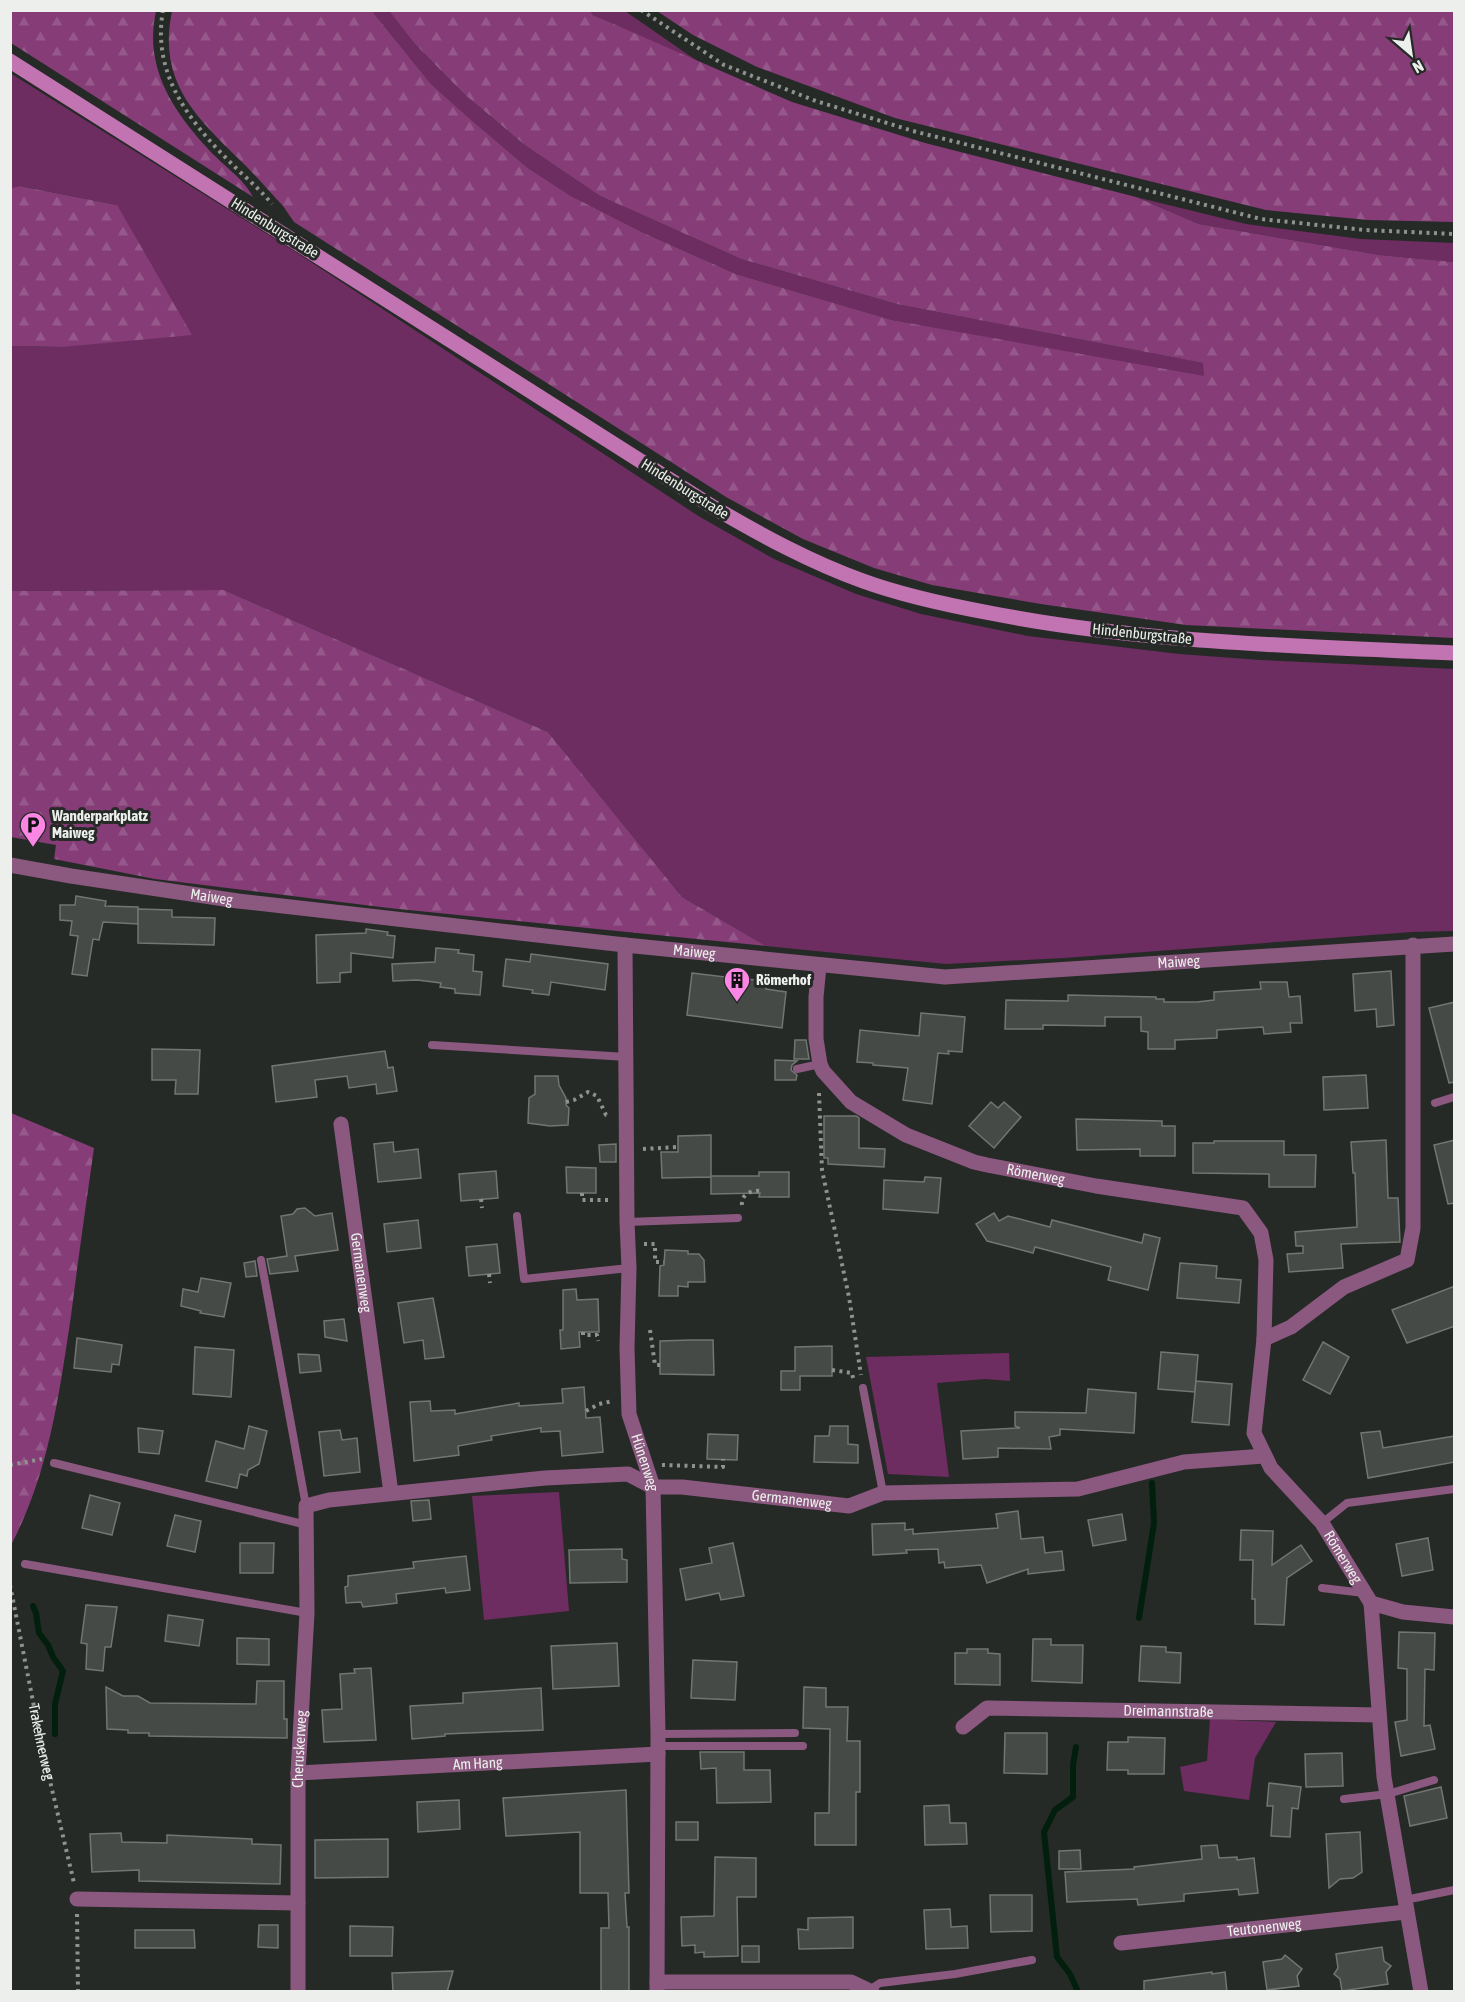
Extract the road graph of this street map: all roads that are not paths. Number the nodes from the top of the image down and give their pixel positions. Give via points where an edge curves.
1 (10, 61) edge
2 (1455, 653) edge
3 (10, 865) edge
4 (1455, 944) edge
5 (625, 945) junction
6 (1413, 945) junction
7 (819, 966) junction
8 (432, 1045) dead end
9 (627, 1057) junction
10 (821, 1068) junction
11 (797, 1069) dead end
12 (1455, 1097) edge
13 (1435, 1103) dead end
14 (341, 1124) dead end
15 (740, 1214) road end
16 (518, 1216) dead end
17 (627, 1222) junction
18 (261, 1260) dead end
19 (629, 1268) junction
20 (1264, 1339) junction
21 (863, 1388) road end
22 (1264, 1456) junction
23 (54, 1464) road end
24 (653, 1487) junction
25 (1455, 1489) edge
26 (391, 1493) junction
27 (884, 1493) junction
28 (306, 1506) junction
29 (1322, 1523) junction
30 (307, 1525) junction
31 (25, 1564) dead end
32 (1322, 1588) dead end
33 (1368, 1598) junction
34 (308, 1613) junction
35 (1455, 1617) edge
36 (1379, 1715) junction
37 (963, 1727) dead end
38 (795, 1733) dead end
39 (658, 1745) junction
40 (803, 1746) dead end
41 (298, 1773) junction
42 (1434, 1780) dead end
43 (1388, 1794) junction
44 (1344, 1799) dead end
45 (1455, 1890) edge
46 (77, 1899) road end
47 (298, 1903) junction
48 (1406, 1906) junction
49 (1121, 1943) dead end
50 (1032, 1960) dead end
51 (657, 1987) edge
52 (870, 1991) edge
53 (298, 1992) edge
54 (1421, 1992) edge

1 - 2 main road, Hindenburgstraße via 713,507 779,545 863,581 924,600 1036,622 1182,640
3 - 5 street, Maiweg via 238,901
4 - 6 street, Maiweg
5 - 7 street, Maiweg
5 - 9 street, Hünenweg
6 - 7 street, Maiweg via 945,977
6 - 20 street via 1413,1228 1407,1260 1344,1287 1291,1327
7 - 10 street via 813,1042
8 - 9 lane
9 - 17 street, Hünenweg
10 - 11 lane
10 - 20 street, Römerweg via 851,1102 906,1135 974,1162 1096,1186 1243,1208 1261,1233 1266,1260
12 - 13 lane
14 - 26 street, Germanenweg
15 - 17 lane
16 - 19 lane via 524,1279
17 - 19 street, Hünenweg
18 - 28 lane
19 - 24 street, Hünenweg via 629,1414
20 - 22 street, Römerweg via 1254,1433
21 - 27 lane
22 - 27 street, Germanenweg via 1184,1462 1078,1489
22 - 29 street, Römerweg
23 - 30 lane
24 - 26 street, Germanenweg via 628,1474
24 - 27 street, Germanenweg via 849,1506
24 - 39 street, Hünenweg
25 - 29 lane via 1347,1503
26 - 28 street, Germanenweg
28 - 30 street, Cheruskerweg
29 - 33 street, Römerweg
30 - 34 street, Cheruskerweg
31 - 34 lane
32 - 33 lane
33 - 35 street via 1403,1612
33 - 36 street
34 - 41 street, Cheruskerweg
36 - 37 street, Dreimannstraße via 987,1708
36 - 43 street
38 - 39 lane
39 - 40 lane
39 - 41 street, Am Hang
39 - 51 street, Hünenweg
41 - 47 street, Cheruskerweg
42 - 43 lane
43 - 44 lane
43 - 48 street
45 - 48 lane
46 - 47 street
47 - 53 street, Cheruskerweg
48 - 49 street, Teutonenweg
48 - 54 street
50 - 52 lane via 880,1983
51 - 52 street, Hünenweg via 851,1982

